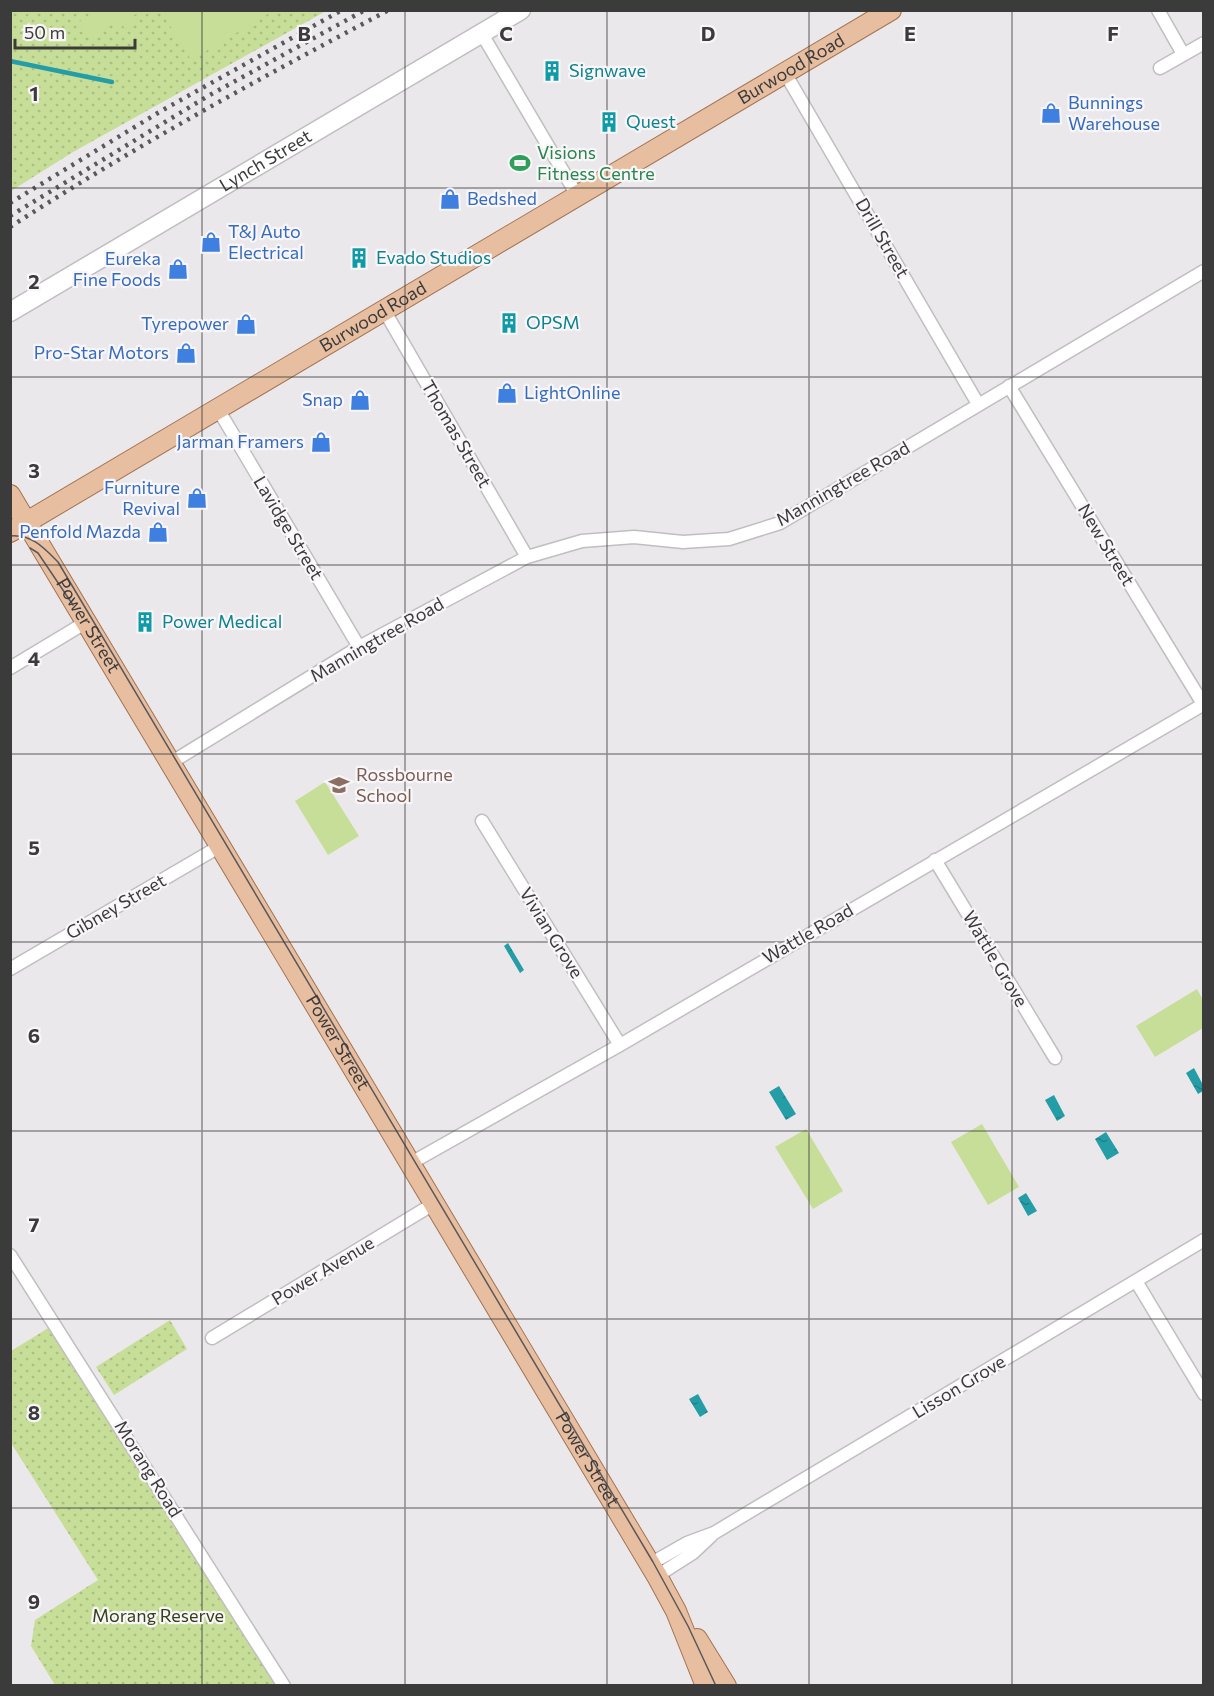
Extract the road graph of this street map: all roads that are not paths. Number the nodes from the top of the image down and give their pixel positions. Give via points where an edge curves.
1 (521, 10) edge
2 (891, 10) edge
3 (1158, 10) edge
4 (482, 34) junction
5 (1203, 43) edge
6 (1183, 54) junction
7 (1160, 68) dead end
8 (785, 73) junction
9 (577, 195) junction
10 (1203, 272) edge
11 (384, 310) junction
12 (10, 312) edge
13 (1009, 386) junction
14 (978, 404) junction
15 (218, 409) junction
16 (10, 495) edge
17 (18, 527) edge
18 (527, 557) junction
19 (88, 621) junction
20 (359, 647) junction
21 (10, 668) edge
22 (1203, 704) edge
23 (172, 762) junction
24 (482, 821) dead end
25 (222, 845) junction
26 (935, 860) junction
27 (10, 969) edge
28 (620, 1045) junction
29 (1054, 1058) dead end
30 (411, 1162) junction
31 (435, 1203) junction
32 (1203, 1240) edge
33 (10, 1255) edge
34 (1136, 1281) junction
35 (212, 1338) dead end
36 (1203, 1394) edge
37 (657, 1576) junction
38 (284, 1686) edge
39 (706, 1686) edge
40 (726, 1686) edge

1 - 4 street, Lynch Street
2 - 8 main road, Burwood Road
3 - 6 street
4 - 9 street
4 - 12 street, Lynch Street
5 - 6 street
6 - 7 street
8 - 9 main road, Burwood Road
8 - 14 street, Drill Street
9 - 11 main road, Burwood Road
10 - 13 street, Manningtree Road
11 - 15 main road, Burwood Road
11 - 18 street, Thomas Street
13 - 14 street, Manningtree Road
13 - 22 street, New Street
14 - 18 street, Manningtree Road via 780,523 729,538 683,542 634,537 582,541
15 - 17 main road, Burwood Road
15 - 20 street, Lavidge Street
16 - 17 main road, Power Street
17 - 19 main road, Power Street
18 - 20 street, Manningtree Road
19 - 21 street
19 - 23 main road, Power Street
20 - 23 street, Manningtree Road
22 - 26 street, Wattle Road
23 - 25 main road, Power Street
24 - 28 street, Vivian Grove
25 - 27 street, Gibney Street
25 - 30 main road, Power Street
26 - 28 street, Wattle Road
26 - 29 street, Wattle Grove
28 - 30 street, Wattle Road
30 - 31 main road, Power Street
31 - 35 street, Power Avenue
31 - 37 main road, Power Street
32 - 34 street, Lisson Grove
33 - 38 street, Morang Road
34 - 36 street
34 - 37 street, Lisson Grove via 714,1533 693,1553
37 - 39 main road, Power Street
37 - 40 main road, Power Street

